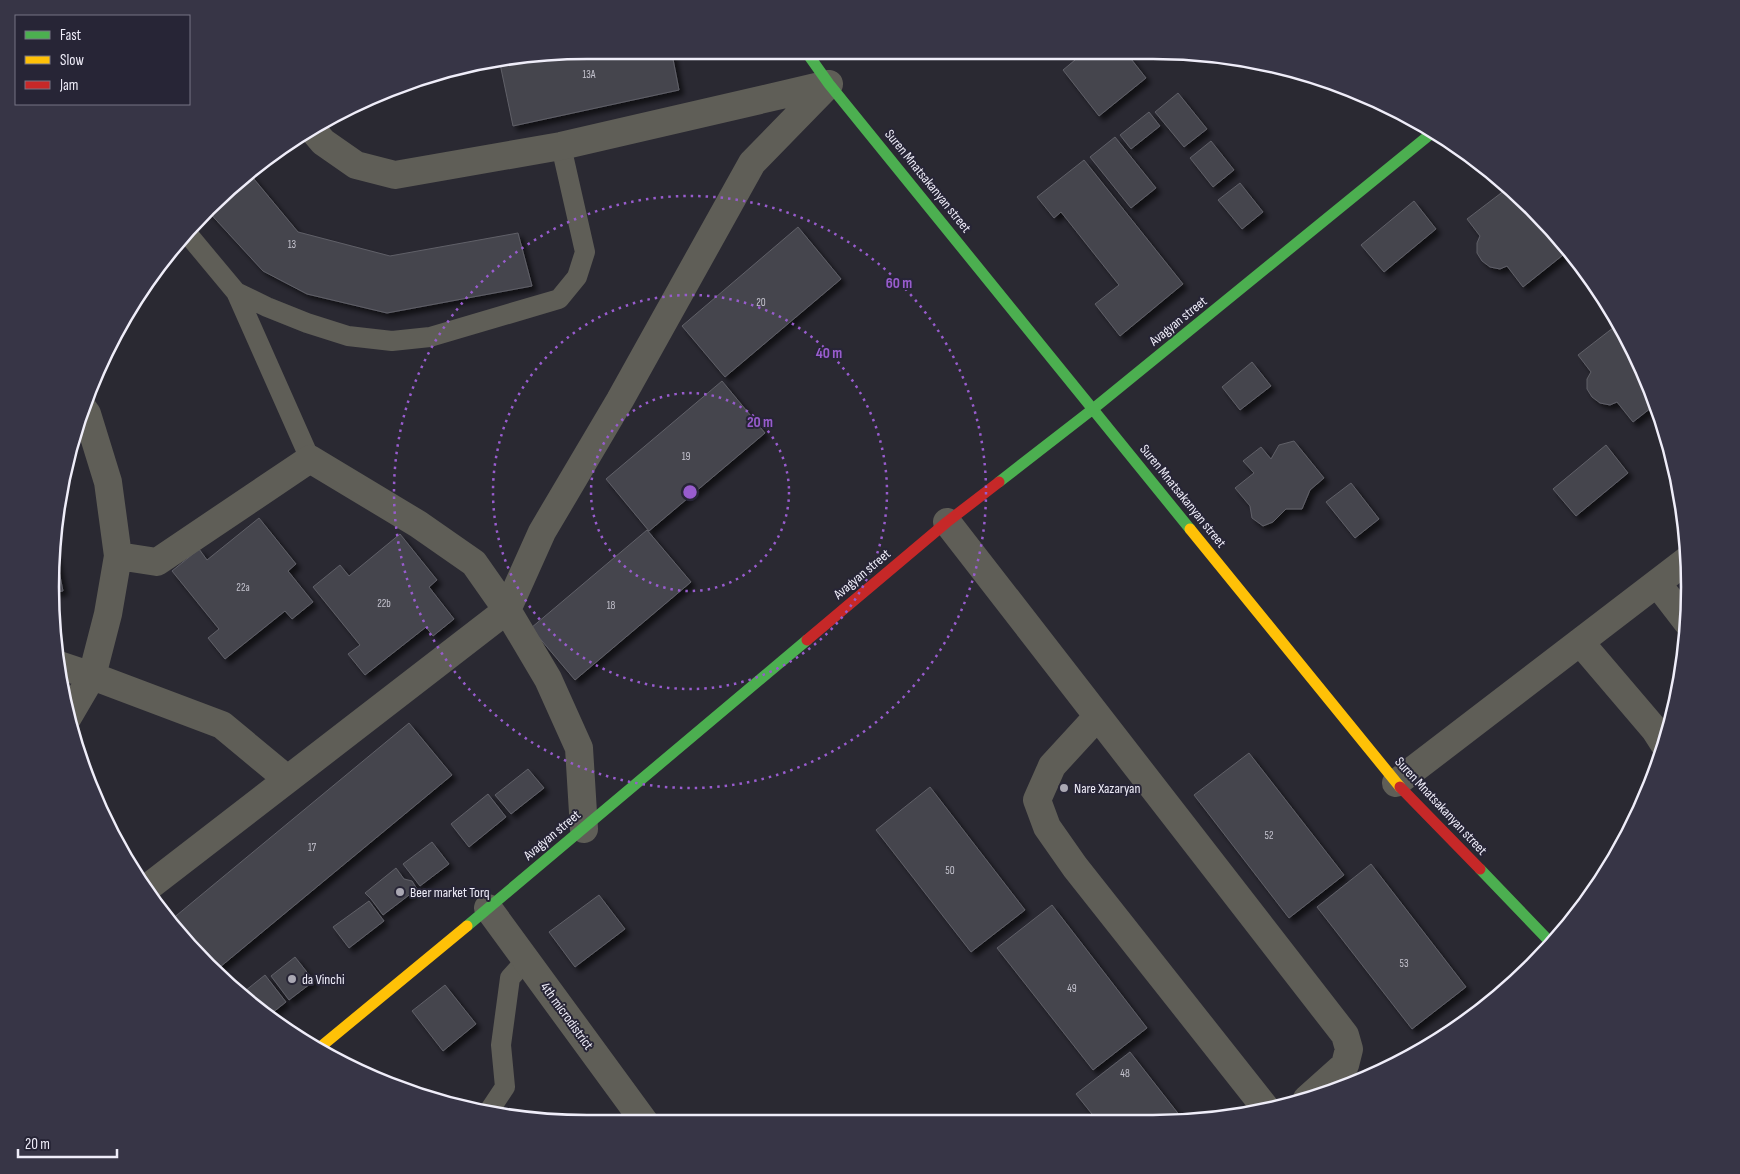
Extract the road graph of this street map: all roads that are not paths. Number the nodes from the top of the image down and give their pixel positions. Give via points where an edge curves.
1 (812, 59) edge
2 (829, 84) junction
3 (316, 134) edge
4 (1427, 137) edge
5 (561, 146) junction
6 (191, 238) edge
7 (236, 292) junction
8 (1094, 410) junction
9 (88, 416) edge
10 (310, 459) junction
11 (946, 522) junction
12 (118, 556) junction
13 (1680, 565) edge
14 (1657, 583) junction
15 (507, 610) junction
16 (1680, 614) edge
17 (1580, 642) junction
18 (65, 667) edge
19 (92, 676) junction
20 (73, 708) edge
21 (1097, 717) junction
22 (1659, 737) edge
23 (287, 778) junction
24 (1396, 783) junction
25 (584, 829) junction
26 (151, 885) edge
27 (488, 908) junction
28 (1547, 939) edge
29 (526, 960) junction
30 (324, 1044) edge
31 (1320, 1088) edge
32 (1262, 1104) edge
33 (492, 1106) edge
34 (639, 1115) edge

1 - 2 street, Suren Mnatsakanyan street
2 - 5 street
2 - 8 street, Suren Mnatsakanyan street
2 - 15 street via 752,163 620,400 542,532
3 - 5 street via 356,165 395,174
4 - 8 street, Avagyan street
5 - 7 lane via 585,252 577,277 559,298 430,337 392,342 348,336 307,323
6 - 7 lane
7 - 10 lane
8 - 11 street, Avagyan street
8 - 24 street, Suren Mnatsakanyan street
9 - 12 street via 108,482
10 - 12 street via 157,562
10 - 15 street via 418,524 474,563
11 - 21 street
11 - 25 street, Avagyan street
12 - 19 street via 108,614
13 - 14 street
14 - 16 street
14 - 17 street
15 - 23 street
15 - 25 street via 548,679 579,748
17 - 22 street
17 - 24 street
18 - 19 street
19 - 20 street
19 - 23 street via 222,725
21 - 31 street via 1345,1035 1348,1049 1345,1065
21 - 32 street via 1052,766 1037,800 1047,828
23 - 26 street
24 - 28 street, Suren Mnatsakanyan street
25 - 27 street, Avagyan street
27 - 29 street, 4th microdistrict
27 - 30 street, Avagyan street
29 - 33 lane via 510,978 501,1046 504,1087
29 - 34 street, 4th microdistrict

